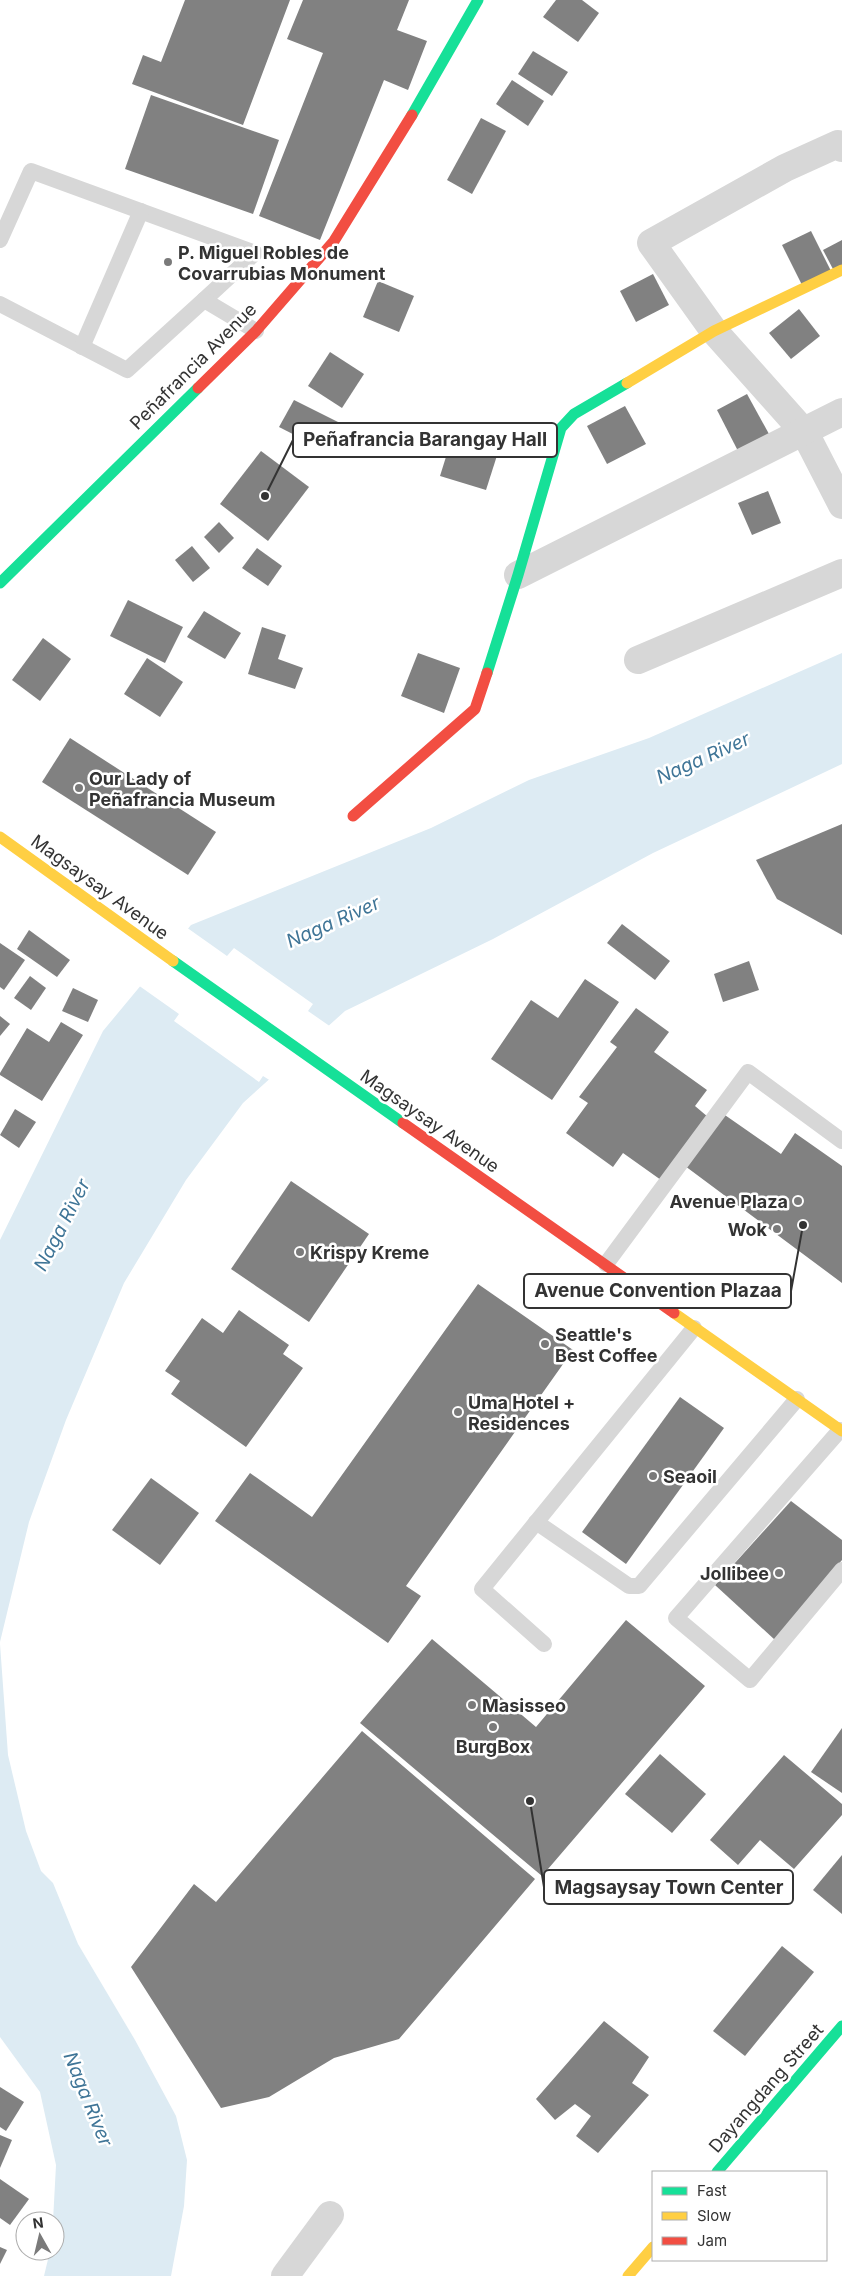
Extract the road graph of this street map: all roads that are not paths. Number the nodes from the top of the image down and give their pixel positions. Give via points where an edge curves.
1 (478, 0) edge
2 (842, 148) edge
3 (141, 212) junction
4 (0, 240) edge
5 (842, 270) edge
6 (204, 300) junction
7 (0, 304) edge
8 (256, 331) junction
9 (714, 331) junction
10 (82, 347) junction
11 (842, 412) edge
12 (805, 432) junction
13 (842, 505) edge
14 (842, 572) edge
15 (518, 575) junction
16 (0, 583) edge
17 (638, 660) dead end
18 (353, 816) dead end
19 (0, 837) edge
20 (842, 1141) edge
21 (606, 1264) junction
22 (694, 1328) junction
23 (798, 1399) junction
24 (841, 1430) edge
25 (536, 1522) junction
26 (842, 1570) edge
27 (544, 1644) dead end
28 (842, 2026) edge
29 (718, 2171) edge
30 (330, 2215) dead end
31 (652, 2248) edge
32 (285, 2276) edge
33 (628, 2276) edge

1 - 8 main road, Peñafrancia Avenue via 436,76 334,241
2 - 9 street via 838,144 785,168 652,243
3 - 4 lane via 31,171
3 - 6 lane via 255,253
3 - 10 lane
5 - 9 main road
6 - 8 lane
6 - 10 lane via 127,370
7 - 10 lane
8 - 16 main road, Peñafrancia Avenue
9 - 12 street
9 - 15 main road via 574,414 561,428
11 - 12 street
12 - 13 street
12 - 15 street
14 - 17 street
15 - 18 main road via 475,708
19 - 21 main road, Magsaysay Avenue
20 - 21 lane via 748,1072
21 - 22 main road, Magsaysay Avenue
22 - 23 main road, Magsaysay Avenue
22 - 25 lane
23 - 24 main road, Magsaysay Avenue
23 - 25 lane via 639,1586 629,1586
24 - 26 lane via 676,1618 750,1680
25 - 27 lane via 482,1589
28 - 29 main road, Dayangdang Street
30 - 32 street
31 - 33 main road

